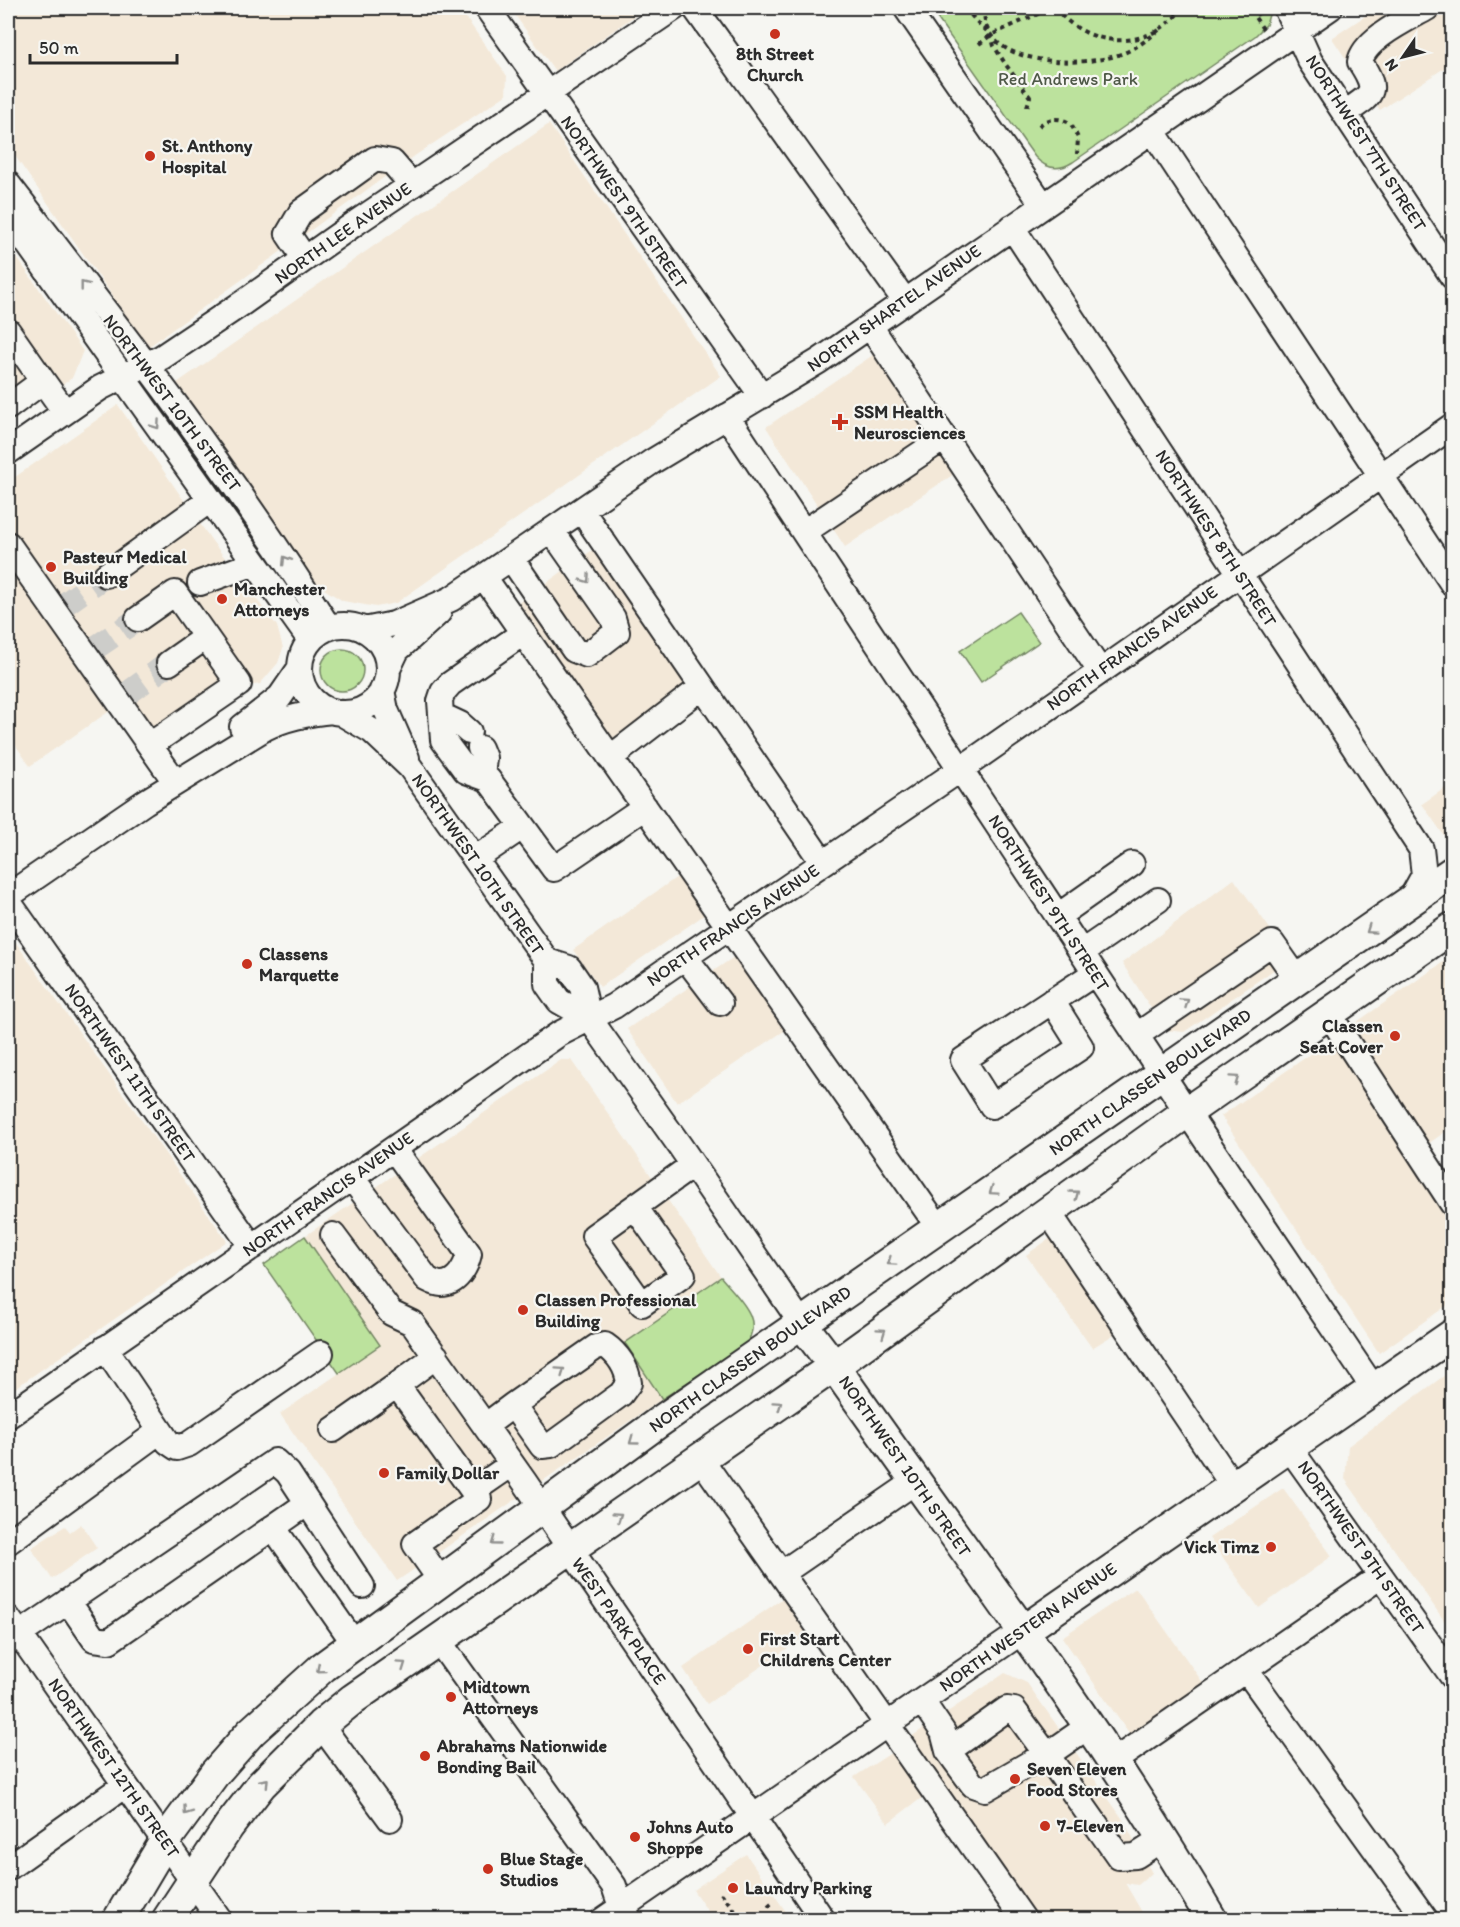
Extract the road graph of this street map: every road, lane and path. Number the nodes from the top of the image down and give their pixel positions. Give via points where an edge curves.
1 (487, 8) edge
2 (674, 8) edge
3 (695, 8) edge
4 (906, 8) edge
5 (966, 8) edge
6 (984, 8) edge
7 (1053, 8) edge
8 (1182, 8) edge
9 (1268, 8) edge
10 (1286, 8) edge
11 (1330, 8) edge
12 (1427, 8) edge
13 (1263, 28) dead end
14 (1159, 30) junction
15 (1296, 31) junction
16 (991, 35) junction
17 (979, 44) dead end
18 (548, 94) junction
19 (1026, 110) dead end
20 (1345, 113) junction
21 (1039, 126) dead end
22 (1152, 130) junction
23 (1077, 154) dead end
24 (8, 184) edge
25 (412, 184) junction
26 (1043, 205) junction
27 (8, 216) edge
28 (1012, 227) junction
29 (305, 259) junction
30 (1452, 276) edge
31 (905, 301) junction
32 (870, 326) junction
33 (8, 331) edge
34 (146, 365) junction
35 (123, 377) junction
36 (43, 381) junction
37 (762, 396) junction
38 (8, 407) edge
39 (65, 412) junction
40 (727, 416) junction
41 (1452, 426) edge
42 (945, 438) junction
43 (8, 452) edge
44 (1381, 475) junction
45 (210, 500) junction
46 (582, 511) junction
47 (552, 531) junction
48 (804, 532) junction
49 (8, 544) edge
50 (511, 558) junction
51 (255, 563) junction
52 (1240, 573) junction
53 (106, 574) tunnel mouth
54 (484, 577) junction
55 (200, 583) dead end
56 (1452, 584) edge
57 (451, 599) junction
58 (138, 619) tunnel mouth
59 (364, 630) junction
60 (523, 633) junction
61 (320, 634) junction
62 (206, 637) junction
63 (169, 663) tunnel mouth
64 (300, 668) junction
65 (1100, 671) junction
66 (385, 679) junction
67 (702, 687) junction
68 (337, 712) junction
69 (442, 716) junction
70 (150, 745) junction
71 (610, 758) junction
72 (410, 767) junction
73 (961, 769) junction
74 (482, 776) junction
75 (174, 780) junction
76 (146, 802) junction
77 (645, 807) junction
78 (522, 827) junction
79 (1421, 849) junction
80 (475, 859) junction
81 (1452, 862) edge
82 (822, 864) junction
83 (1132, 864) dead end
84 (1452, 872) edge
85 (8, 898) edge
86 (1158, 900) dead end
87 (1407, 904) junction
88 (1058, 916) junction
89 (729, 927) junction
90 (1452, 928) edge
91 (1082, 952) junction
92 (685, 957) junction
93 (1095, 973) junction
94 (1298, 980) junction
95 (1052, 1001) junction
96 (720, 1003) dead end
97 (1329, 1014) junction
98 (589, 1018) junction
99 (1137, 1035) junction
100 (1162, 1074) junction
101 (1187, 1112) junction
102 (394, 1149) junction
103 (693, 1165) junction
104 (352, 1178) junction
105 (1452, 1203) edge
106 (635, 1207) dead end
107 (1049, 1213) junction
108 (939, 1228) junction
109 (333, 1235) dead end
110 (252, 1246) junction
111 (802, 1324) junction
112 (1452, 1335) edge
113 (105, 1348) junction
114 (321, 1353) dead end
115 (436, 1356) junction
116 (834, 1366) junction
117 (397, 1385) junction
118 (1374, 1389) junction
119 (513, 1405) junction
120 (8, 1416) edge
121 (485, 1426) junction
122 (333, 1430) dead end
123 (160, 1431) junction
124 (1289, 1446) junction
125 (701, 1459) junction
126 (512, 1464) junction
127 (916, 1481) junction
128 (1233, 1486) junction
129 (473, 1491) junction
130 (308, 1503) junction
131 (542, 1508) junction
132 (273, 1527) junction
133 (8, 1542) edge
134 (570, 1549) junction
135 (782, 1574) junction
136 (1382, 1576) junction
137 (441, 1581) junction
138 (362, 1586) dead end
139 (68, 1601) junction
140 (11, 1631) edge
141 (1023, 1631) junction
142 (438, 1640) junction
143 (354, 1643) junction
144 (1246, 1670) junction
145 (1452, 1676) edge
146 (921, 1701) junction
147 (321, 1725) junction
148 (888, 1725) junction
149 (1089, 1726) junction
150 (948, 1751) junction
151 (1047, 1755) junction
152 (1114, 1761) junction
153 (125, 1785) junction
154 (753, 1817) junction
155 (390, 1819) dead end
156 (1164, 1838) junction
157 (165, 1841) junction
158 (8, 1868) edge
159 (192, 1880) junction
160 (720, 1893) dead end
161 (774, 1902) dead end
162 (768, 1907) dead end
163 (736, 1912) dead end
164 (618, 1915) edge
165 (118, 1920) edge
166 (167, 1920) edge
167 (220, 1920) edge
168 (823, 1920) edge
169 (1024, 1920) edge
170 (1212, 1920) edge
171 (1426, 1920) edge

1 - 18 street, NORTHWEST 9TH STREET
2 - 18 street, NORTH LEE AVENUE
3 - 31 street
4 - 26 street
5 - 16 path
6 - 16 path
7 - 14 path via 1072,26 1095,37 1121,40
7 - 16 path
8 - 14 path
9 - 13 path via 1254,16
10 - 15 street, NORTHWEST 7TH STREET
11 - 15 street, NORTH SHARTEL AVENUE
12 - 20 street via 1371,42 1361,53 1360,62 1370,76 1372,88 1370,95
14 - 16 path via 1124,53 1073,63 1030,56 1010,49
15 - 20 street, NORTHWEST 7TH STREET via 1310,61
15 - 22 street, NORTH SHARTEL AVENUE
16 - 17 path
16 - 19 path via 994,46 1030,97
18 - 25 street, NORTH LEE AVENUE
18 - 37 street, NORTHWEST 9TH STREET
20 - 30 street, NORTHWEST 7TH STREET
21 - 23 path via 1056,118 1071,124 1078,138
22 - 26 street, NORTH SHARTEL AVENUE
22 - 44 street
34 -> 24 street, NORTHWEST 10TH STREET
25 - 29 street, NORTH LEE AVENUE
25 - 29 street via 392,162 375,159 301,212 288,234
26 - 28 street, NORTH SHARTEL AVENUE
27 - 35 street, NORTHWEST 10TH STREET
28 - 31 street, NORTH SHARTEL AVENUE
28 - 52 street, NORTHWEST 8TH STREET
29 - 34 street, NORTH LEE AVENUE
31 - 32 street, NORTH SHARTEL AVENUE
32 - 37 street, NORTH SHARTEL AVENUE
32 - 42 street
33 - 36 street
34 - 35 street, NORTH LEE AVENUE
61 -> 34 street, NORTHWEST 10TH STREET via 276,544
35 - 39 street, NORTH LEE AVENUE
35 -> 45 street, NORTHWEST 10TH STREET
36 - 38 street
36 - 39 street
37 - 40 street, NORTH SHARTEL AVENUE
39 - 43 street, NORTH LEE AVENUE
40 - 46 street, NORTH SHARTEL AVENUE
40 - 48 street, NORTHWEST 9TH STREET
41 - 44 street, NORTH FRANCIS AVENUE
42 - 48 street
42 - 65 street
44 - 52 street, NORTH FRANCIS AVENUE
44 - 56 street
45 - 51 street, NORTHWEST 10TH STREET
45 - 53 street
46 - 47 street, NORTH SHARTEL AVENUE
46 - 67 street
47 - 50 street, NORTH SHARTEL AVENUE
47 -> 50 street via 613,618 616,632 587,655 574,650
48 - 73 street, NORTHWEST 9TH STREET
49 - 70 street via 89,652
50 - 54 street, NORTH SHARTEL AVENUE
51 - 55 street
51 - 61 street, NORTHWEST 10TH STREET
52 - 65 street, NORTH FRANCIS AVENUE
52 - 79 street, NORTHWEST 8TH STREET
54 - 57 street, NORTH SHARTEL AVENUE
54 - 60 street
57 - 59 street, NORTH SHARTEL AVENUE via 394,624
57 - 66 street, NORTH SHARTEL AVENUE via 407,639
58 - 62 street via 175,593
59 - 61 street via 346,625
59 - 66 street via 383,648
60 - 69 street via 450,684 443,692
60 - 71 street
61 - 64 street via 304,650
62 - 63 street
62 - 70 street via 239,684
64 - 68 street via 308,694 320,706
64 - 75 street via 270,706
65 - 73 street, NORTH FRANCIS AVENUE
66 - 68 street via 376,698 365,707
66 - 72 street, NORTHWEST 10TH STREET via 386,710
67 - 71 street
67 - 82 street
68 - 72 street, NORTHWEST 10TH STREET via 372,731
68 - 76 street via 280,720
69 - 74 street via 443,740 466,771
69 - 74 street via 460,724 474,740 484,758
70 - 75 street
71 - 77 street
72 - 80 street, NORTHWEST 10TH STREET
73 - 82 street, NORTH FRANCIS AVENUE
73 - 88 street, NORTHWEST 9TH STREET
74 - 78 street
75 - 76 street
76 - 85 street
77 - 78 street via 554,869
77 - 89 street
78 - 80 street
79 - 81 street
79 - 87 street via 1424,876
80 - 98 street, NORTHWEST 10TH STREET via 547,962 547,984 559,1001
82 - 89 street, NORTH FRANCIS AVENUE
83 - 88 street
84 - 87 main road, NORTH CLASSEN BOULEVARD
85 - 110 street, NORTHWEST 11TH STREET
86 - 91 street
87 -> 94 main road, NORTH CLASSEN BOULEVARD
88 - 91 street, NORTHWEST 9TH STREET
89 - 92 street, NORTH FRANCIS AVENUE
89 - 108 street
90 - 97 main road
91 - 93 street, NORTHWEST 9TH STREET
92 - 96 street
92 - 98 street, NORTH FRANCIS AVENUE
93 - 95 street
93 - 99 street, NORTHWEST 9TH STREET
99 -> 94 street via 1272,943
94 - 100 main road, NORTH CLASSEN BOULEVARD
95 - 95 street via 963,1060 992,1106 1081,1047
101 -> 97 main road
97 - 105 street
98 - 102 street, NORTH FRANCIS AVENUE via 559,1034
98 - 103 street, NORTHWEST 10TH STREET
99 - 100 street, NORTHWEST 9TH STREET
100 - 101 street, NORTHWEST 9TH STREET
100 -> 108 main road, NORTH CLASSEN BOULEVARD
107 -> 101 main road
101 - 118 street, NORTHWEST 9TH STREET
102 - 104 street, NORTH FRANCIS AVENUE
102 - 104 street via 469,1254 466,1267 452,1281 439,1285 427,1279
103 - 106 street
103 - 111 street, NORTHWEST 10TH STREET
104 - 110 street, NORTH FRANCIS AVENUE
116 -> 107 main road
107 - 128 street
108 -> 111 main road, NORTH CLASSEN BOULEVARD
109 - 115 street, WEST PARK PLACE via 391,1313 412,1323
110 - 113 street, NORTH FRANCIS AVENUE
111 - 116 main road, NORTHWEST 10TH STREET
111 -> 131 main road, NORTH CLASSEN BOULEVARD
112 - 118 main road, NORTH WESTERN AVENUE
113 - 120 street, NORTH FRANCIS AVENUE
113 - 123 street
114 - 123 street via 189,1444 177,1448
115 - 117 street
115 - 121 street, WEST PARK PLACE
125 -> 116 main road
116 - 127 main road, NORTHWEST 10TH STREET
117 - 122 street
117 - 129 street
118 - 124 main road, NORTH WESTERN AVENUE
119 -> 119 street via 596,1347 605,1345 612,1350 628,1371 629,1383 621,1394 551,1445 542,1446
119 - 121 street
121 - 126 street, WEST PARK PLACE
123 - 133 street
124 - 128 main road, NORTH WESTERN AVENUE
124 - 136 street, NORTHWEST 9TH STREET
134 -> 125 main road
125 - 135 street
126 - 129 street
126 - 131 street, WEST PARK PLACE
127 - 135 street
127 - 141 main road, NORTHWEST 10TH STREET
128 - 141 main road, NORTH WESTERN AVENUE
129 - 137 street via 479,1499 415,1545
130 - 132 street
130 - 138 street
130 - 139 street via 275,1461
131 - 134 street, WEST PARK PLACE
131 -> 137 main road, NORTH CLASSEN BOULEVARD
132 - 139 street via 109,1641 94,1639
132 - 143 street
134 - 142 main road
134 - 154 street, WEST PARK PLACE
135 - 148 street
136 - 144 street
136 - 145 street, NORTHWEST 9TH STREET
137 - 143 main road, NORTH CLASSEN BOULEVARD
139 - 140 street
140 - 153 street, NORTHWEST 12TH STREET
141 - 146 street, NORTH WESTERN AVENUE
141 - 149 main road, NORTHWEST 10TH STREET
147 -> 142 main road
142 - 164 street via 614,1886
143 -> 157 main road, NORTH CLASSEN BOULEVARD via 251,1732
144 - 152 street
144 - 171 street
146 - 148 street, NORTH WESTERN AVENUE
146 - 150 street via 943,1732
147 - 155 street
159 -> 147 main road via 261,1785
148 - 154 street, NORTH WESTERN AVENUE
148 - 169 street
149 - 151 street
149 - 152 main road, NORTHWEST 10TH STREET
150 - 151 street via 973,1785 985,1790
150 - 151 street via 1007,1709 1014,1710
151 - 156 street via 1119,1857 1136,1856
152 - 156 main road, NORTHWEST 10TH STREET
153 - 157 street, NORTHWEST 12TH STREET
153 - 158 street
154 - 164 street, NORTH WESTERN AVENUE
154 - 168 street, WEST PARK PLACE
156 - 170 main road, NORTHWEST 10TH STREET
157 - 159 street, NORTHWEST 12TH STREET
157 - 165 main road, NORTH CLASSEN BOULEVARD
159 - 166 main road
159 - 167 street, NORTHWEST 12TH STREET
160 - 163 path
161 - 162 path

